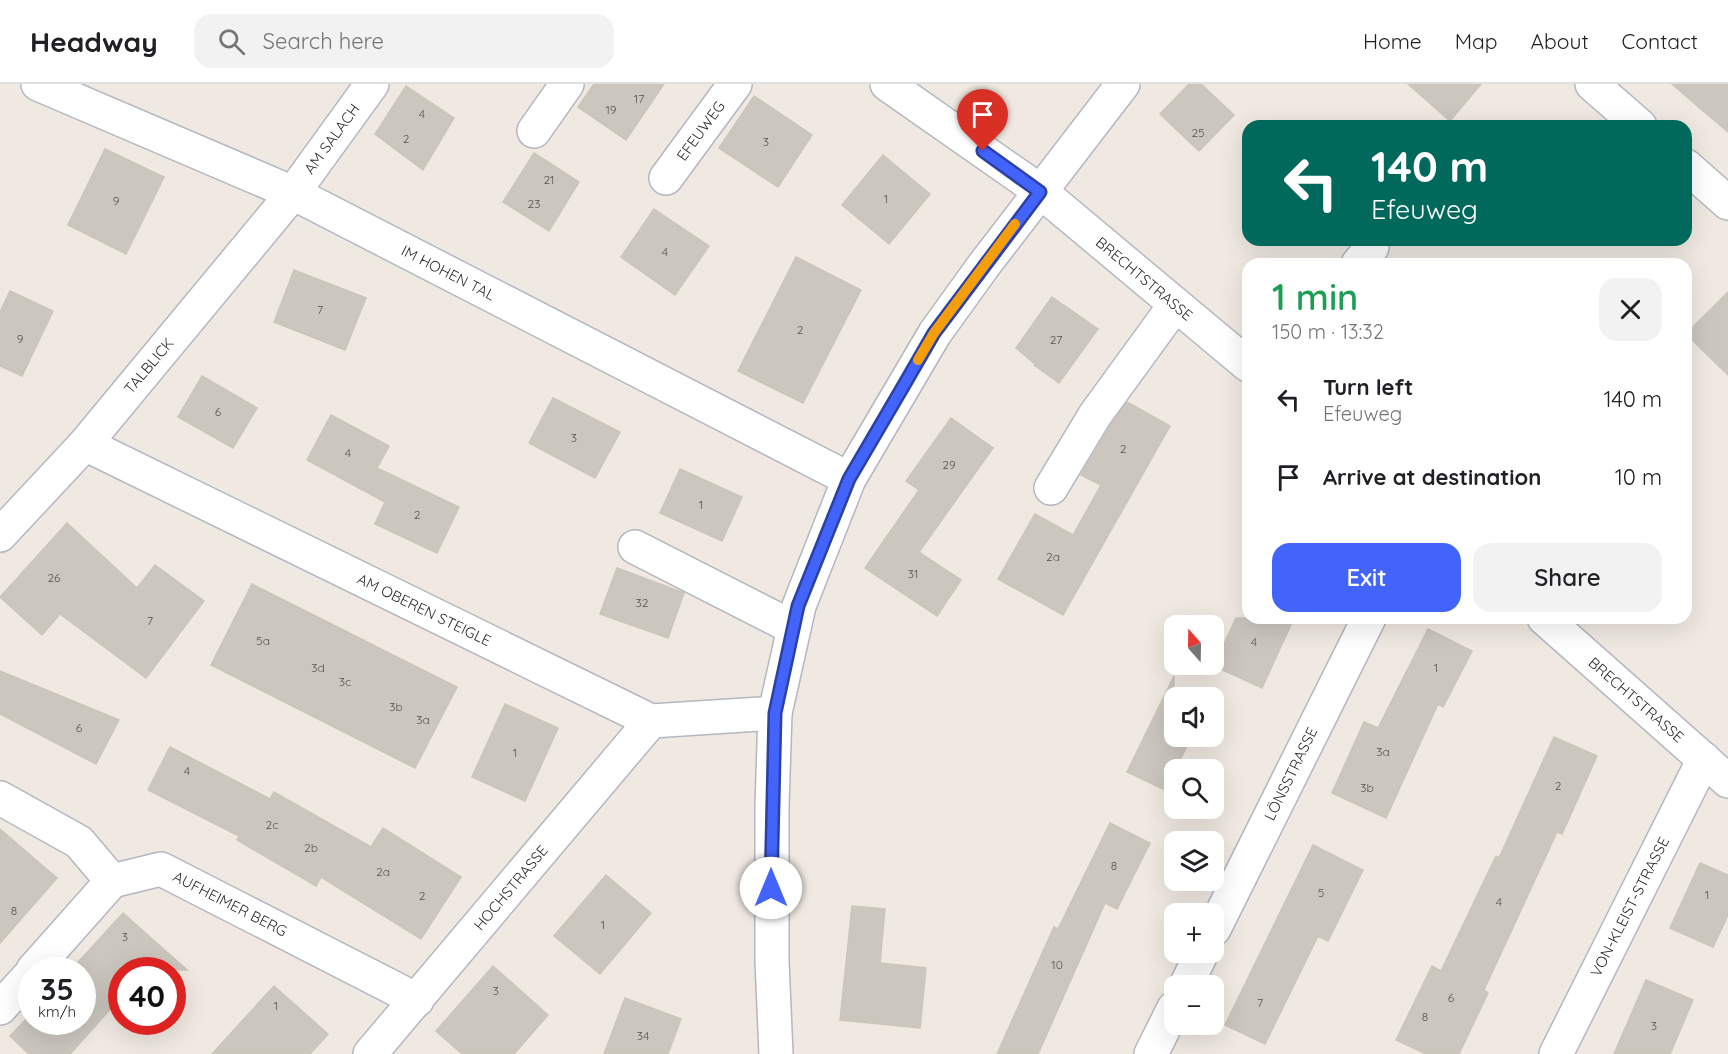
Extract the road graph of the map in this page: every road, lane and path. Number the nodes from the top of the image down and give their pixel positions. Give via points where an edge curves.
1 (38, 84) edge
2 (372, 84) edge
3 (567, 84) edge
4 (735, 84) edge
5 (887, 84) edge
6 (1124, 84) edge
7 (1592, 84) edge
8 (1633, 120) edge
9 (534, 131) dead end
10 (1692, 171) edge
11 (666, 178) dead end
12 (1040, 192) junction
13 (293, 193) junction
14 (1728, 203) edge
15 (1175, 305) junction
16 (1242, 361) edge
17 (85, 444) junction
18 (849, 479) junction
19 (1051, 489) dead end
20 (0, 535) edge
21 (635, 547) dead end
22 (1366, 624) edge
23 (1551, 624) edge
24 (794, 628) junction
25 (775, 713) junction
26 (651, 721) junction
27 (1704, 759) junction
28 (1728, 781) edge
29 (0, 798) edge
30 (112, 881) junction
31 (1224, 909) edge
32 (45, 957) edge
33 (18, 988) edge
34 (417, 1000) junction
35 (0, 1008) edge
36 (1164, 1028) edge
37 (370, 1054) edge
38 (776, 1054) edge
39 (1151, 1054) edge
40 (1556, 1054) edge

1 - 13 street, IM HOHEN TAL
2 - 13 street, AM SALACH
3 - 9 street
4 - 11 street, EFEUWEG
5 - 12 street
6 - 12 street
7 - 8 street
10 - 14 street
12 - 15 street, BRECHTSTRASSE
12 - 18 street via 934,333
13 - 17 street, TALBLICK
13 - 18 street, IM HOHEN TAL
15 - 16 street, BRECHTSTRASSE
15 - 19 street via 1095,415
17 - 20 street, TALBLICK
17 - 26 street, AM OBEREN STEIGLE
18 - 24 street via 798,606
21 - 24 street
22 - 31 street, LÖNSSTRASSE
23 - 27 street, BRECHTSTRASSE
24 - 25 street
25 - 26 street, AM OBEREN STEIGLE
25 - 38 street via 772,962
26 - 34 street, HOCHSTRASSE
27 - 28 street, BRECHTSTRASSE
27 - 40 street, VON-KLEIST-STRASSE
29 - 30 street via 80,842
30 - 32 street
30 - 34 street, AUFHEIMER BERG via 161,869
33 - 35 street
34 - 37 street, HOCHSTRASSE
36 - 39 street

